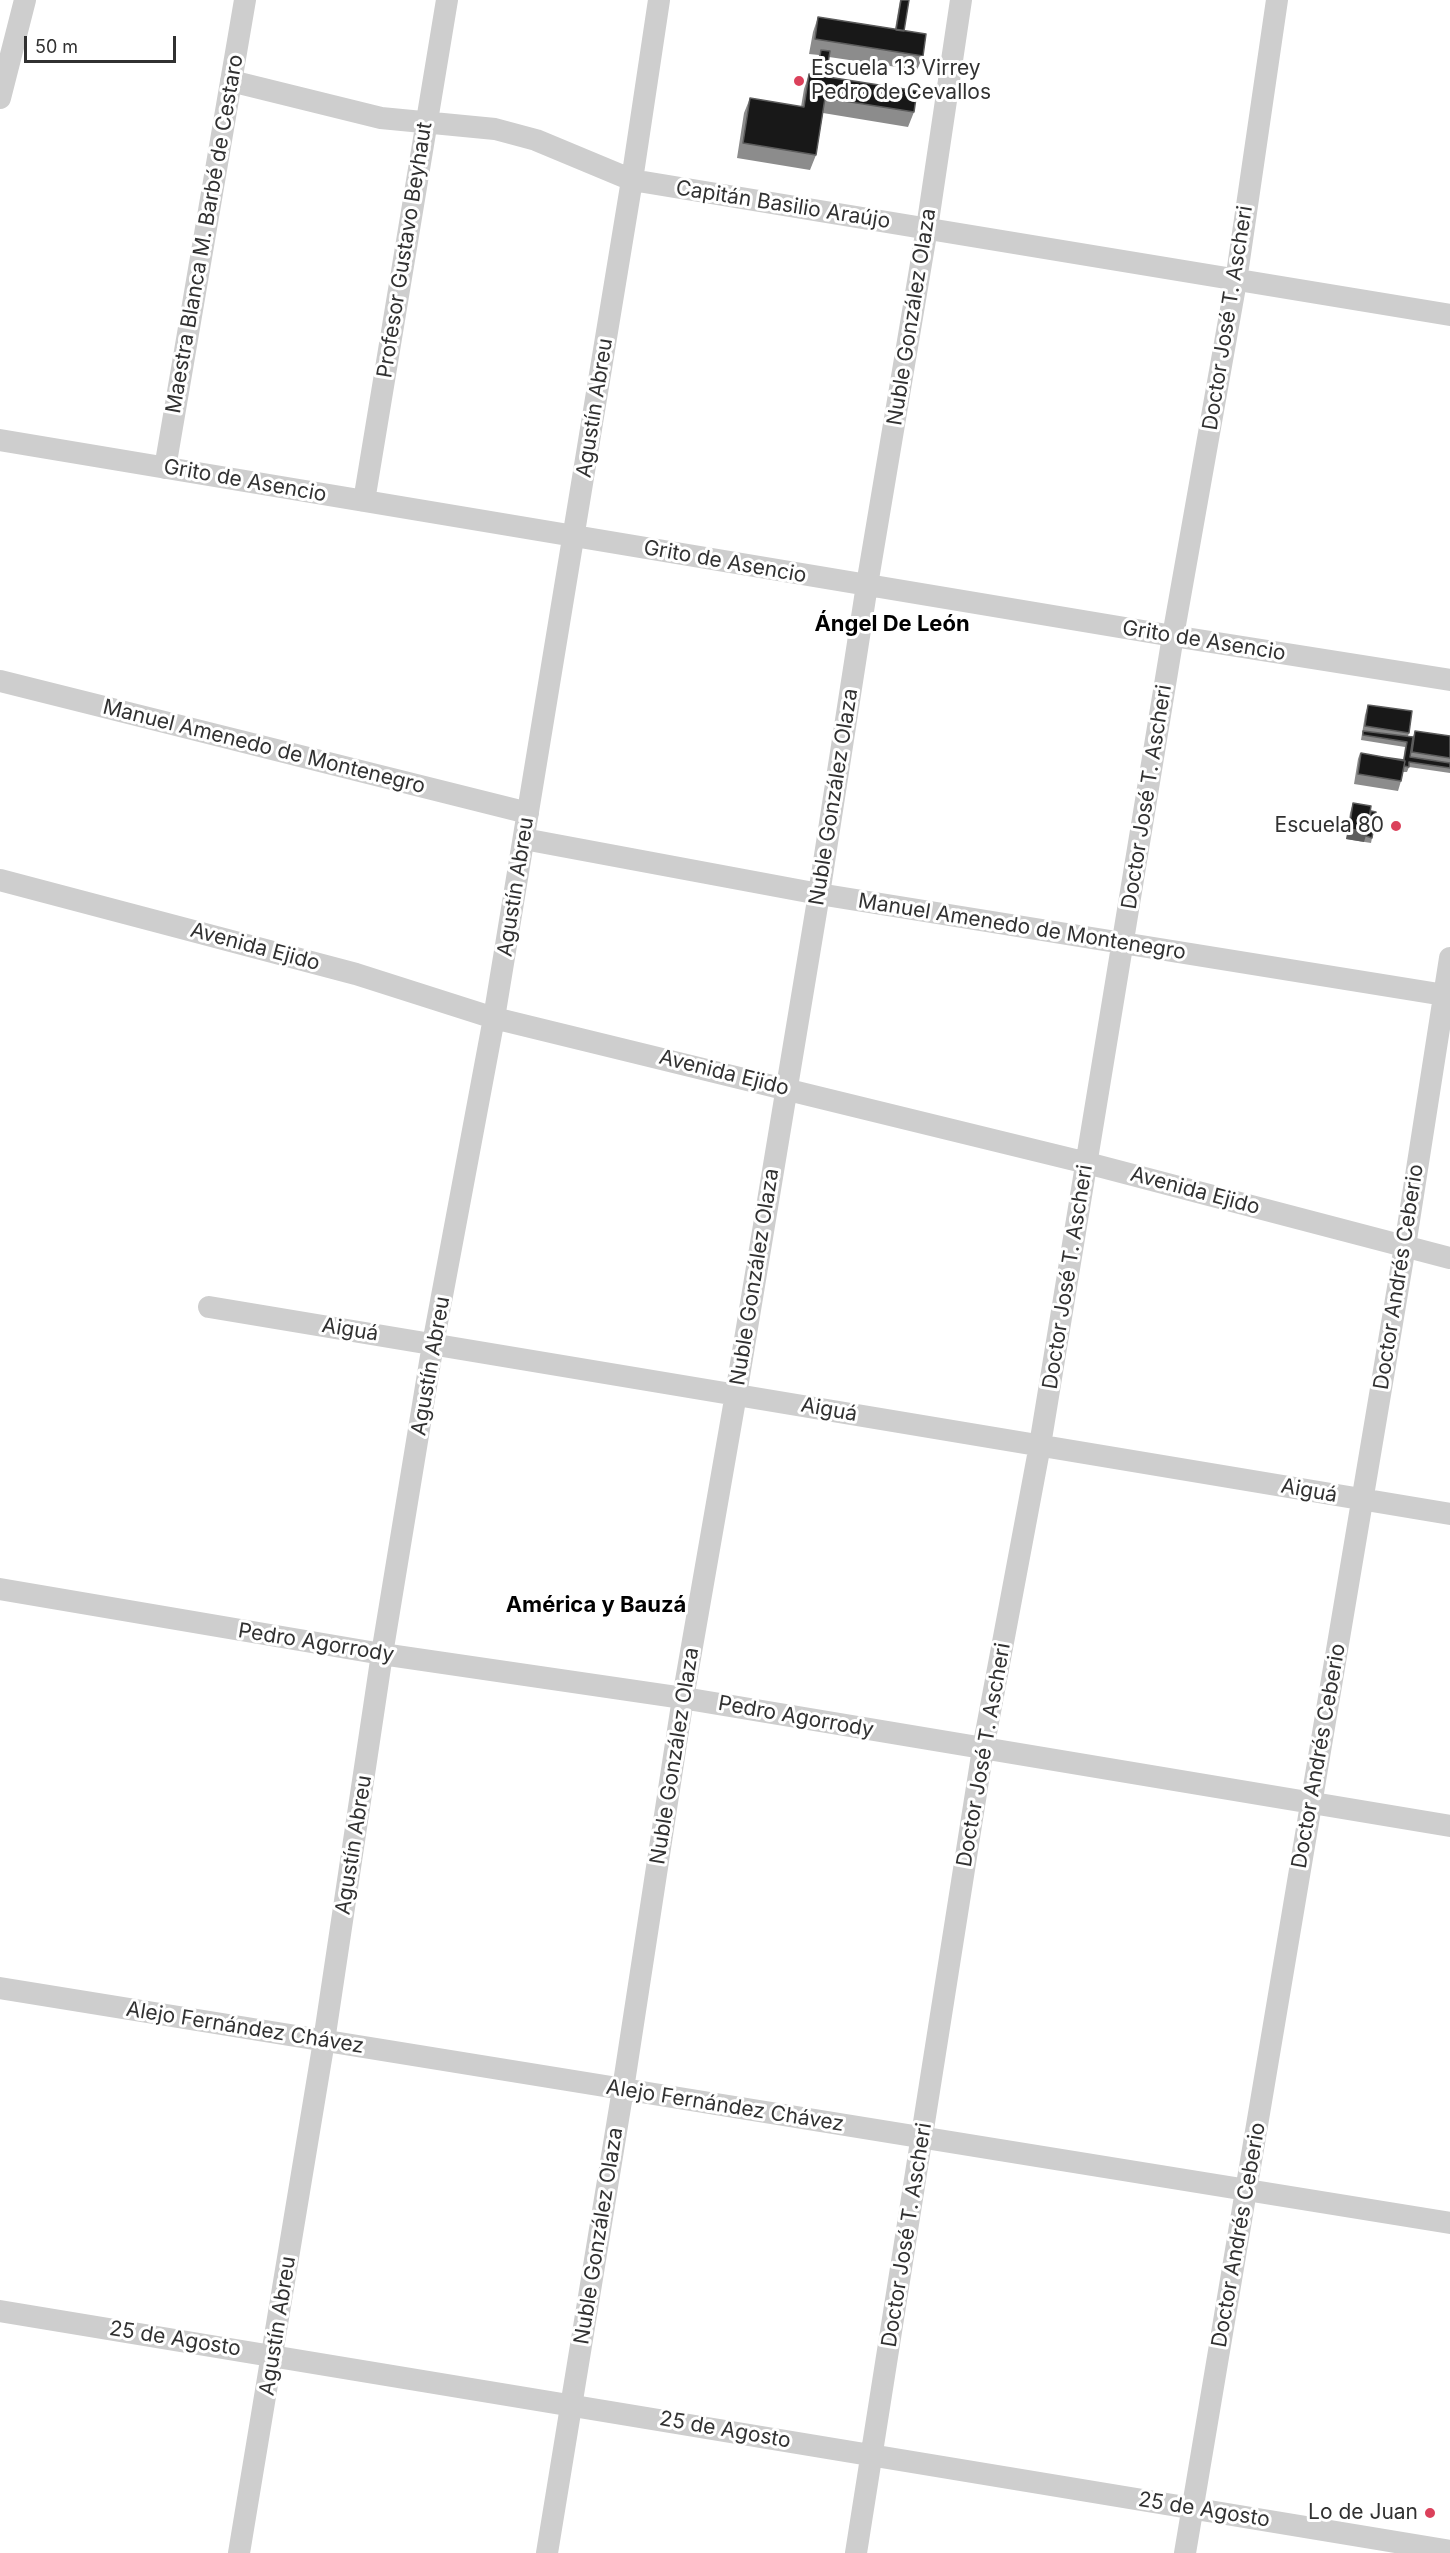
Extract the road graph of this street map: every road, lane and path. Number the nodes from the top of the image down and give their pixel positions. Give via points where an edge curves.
1 (25, 0) edge
2 (245, 0) edge
3 (447, 0) edge
4 (659, 0) edge
5 (961, 0) edge
6 (1277, 0) edge
7 (231, 81) junction
8 (0, 98) edge
9 (426, 122) junction
10 (632, 180) junction
11 (927, 228) junction
12 (1236, 281) junction
13 (1450, 315) edge
14 (0, 440) edge
15 (165, 468) junction
16 (364, 501) junction
17 (574, 536) junction
18 (867, 585) junction
19 (1173, 636) junction
20 (1450, 680) edge
21 (0, 681) edge
22 (528, 813) junction
23 (524, 839) junction
24 (0, 880) edge
25 (819, 894) junction
26 (1123, 944) junction
27 (1450, 958) edge
28 (1447, 995) edge
29 (494, 1018) junction
30 (786, 1088) junction
31 (1087, 1163) junction
32 (1405, 1246) junction
33 (1450, 1258) edge
34 (209, 1307) dead end
35 (434, 1344) junction
36 (736, 1394) junction
37 (1040, 1445) junction
38 (1362, 1500) junction
39 (1450, 1514) edge
40 (1, 1596) edge
41 (382, 1654) junction
42 (683, 1698) junction
43 (983, 1749) junction
44 (1310, 1803) junction
45 (1450, 1826) edge
46 (0, 1988) edge
47 (324, 2041) junction
48 (623, 2089) junction
49 (923, 2138) junction
50 (1247, 2191) junction
51 (1450, 2223) edge
52 (0, 2311) edge
53 (273, 2355) junction
54 (572, 2404) junction
55 (872, 2455) junction
56 (1192, 2508) junction
57 (1450, 2551) edge
58 (239, 2553) edge
59 (547, 2553) edge
60 (856, 2553) edge
61 (1185, 2553) edge

1 - 8 street
2 - 7 street, Maestra Blanca M. Barbé de Cestaro
3 - 9 street, Profesor Gustavo Beyhaut
4 - 10 street, Agustín Abreu
5 - 11 street, Nuble González Olaza
6 - 12 street, Doctor José T. Ascheri
7 - 9 street, Capitán Basilio Araújo via 381,118
7 - 15 street, Maestra Blanca M. Barbé de Cestaro
9 - 10 street, Capitán Basilio Araújo via 495,129 525,137
9 - 16 street, Profesor Gustavo Beyhaut
10 - 11 street, Capitán Basilio Araújo
10 - 17 street, Agustín Abreu
11 - 12 street, Capitán Basilio Araújo
11 - 18 street, Nuble González Olaza
12 - 13 street, Capitán Basilio Araújo
12 - 19 street, Doctor José T. Ascheri
14 - 15 street, Grito de Asencio
15 - 16 street, Grito de Asencio
16 - 17 street, Grito de Asencio
17 - 18 street, Grito de Asencio
17 - 22 street, Agustín Abreu
18 - 19 street, Grito de Asencio
18 - 25 street, Nuble González Olaza
19 - 20 street, Grito de Asencio
19 - 26 street, Doctor José T. Ascheri
21 - 22 street, Manuel Amenedo de Montenegro
22 - 23 street, Agustín Abreu
23 - 25 street, Manuel Amenedo de Montenegro
23 - 29 street, Agustín Abreu
24 - 29 street, Avenida Ejido via 356,974
25 - 26 street, Manuel Amenedo de Montenegro
25 - 30 street, Nuble González Olaza
26 - 28 street, Manuel Amenedo de Montenegro
26 - 31 street, Doctor José T. Ascheri
27 - 28 street, Doctor Andrés Ceberio
28 - 32 street, Doctor Andrés Ceberio
29 - 30 street, Avenida Ejido
29 - 35 street, Agustín Abreu
30 - 31 street, Avenida Ejido
30 - 36 street, Nuble González Olaza
31 - 32 street, Avenida Ejido
31 - 37 street, Doctor José T. Ascheri
32 - 33 street, Avenida Ejido
32 - 38 street, Doctor Andrés Ceberio
34 - 35 street, Aiguá
35 - 36 street, Aiguá
35 - 41 street, Agustín Abreu
36 - 37 street, Aiguá
36 - 42 street, Nuble González Olaza
37 - 38 street, Aiguá
37 - 43 street, Doctor José T. Ascheri
38 - 39 street, Aiguá
38 - 44 street, Doctor Andrés Ceberio
40 - 41 street, Pedro Agorrody
41 - 42 street, Pedro Agorrody
41 - 47 street, Agustín Abreu
42 - 43 street, Pedro Agorrody
42 - 48 street, Nuble González Olaza
43 - 44 street, Pedro Agorrody
43 - 49 street, Doctor José T. Ascheri
44 - 45 street, Pedro Agorrody
44 - 50 street, Doctor Andrés Ceberio
46 - 47 street, Alejo Fernández Chávez
47 - 48 street, Alejo Fernández Chávez
47 - 53 street, Agustín Abreu
48 - 49 street, Alejo Fernández Chávez
48 - 54 street, Nuble González Olaza
49 - 50 street, Alejo Fernández Chávez
49 - 55 street, Doctor José T. Ascheri
50 - 51 street, Alejo Fernández Chávez
50 - 56 street, Doctor Andrés Ceberio
52 - 53 street, 25 de Agosto
53 - 54 street, 25 de Agosto
53 - 58 street, Agustín Abreu
54 - 55 street, 25 de Agosto
54 - 59 street, Nuble González Olaza
55 - 56 street, 25 de Agosto
55 - 60 street, Doctor José T. Ascheri
56 - 57 street, 25 de Agosto
56 - 61 street, Doctor Andrés Ceberio

